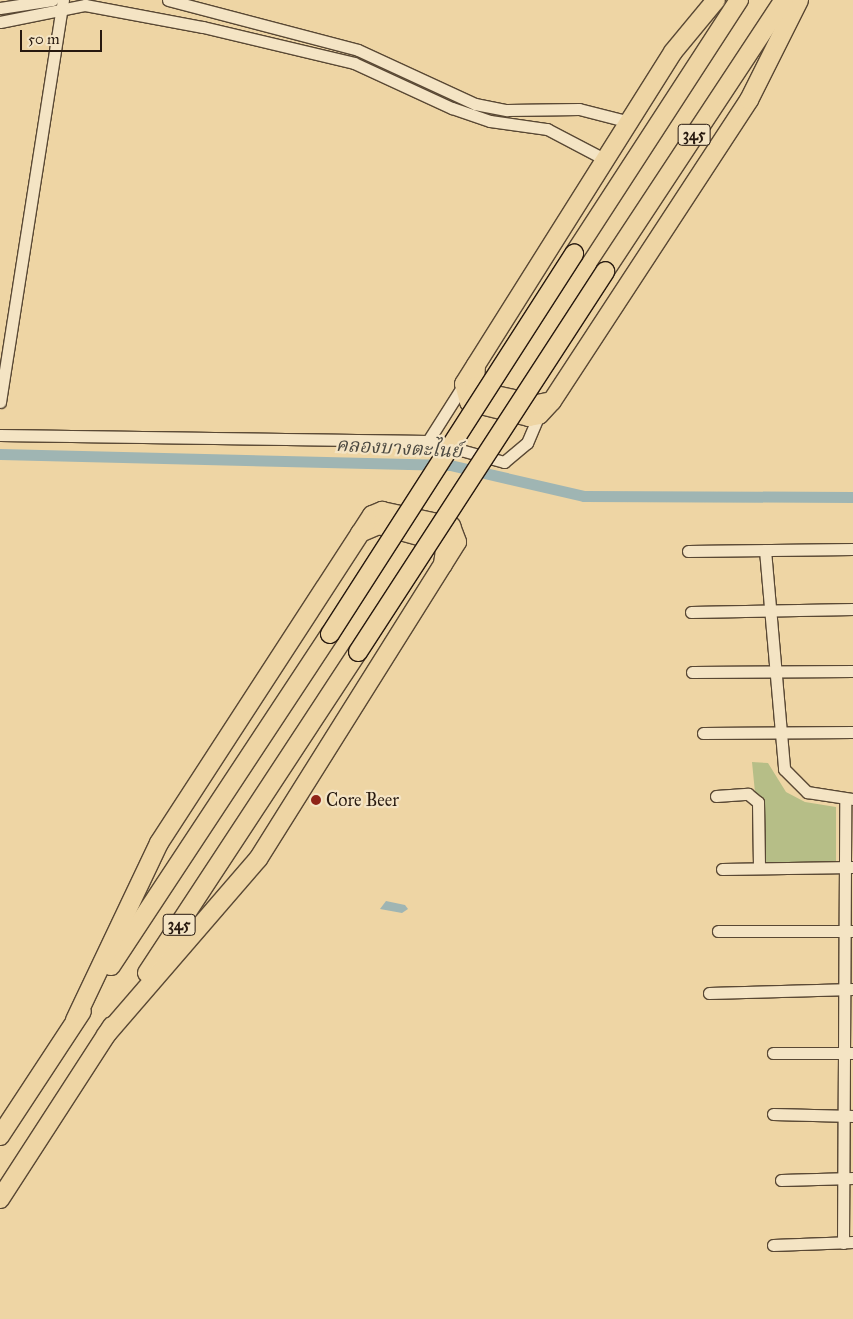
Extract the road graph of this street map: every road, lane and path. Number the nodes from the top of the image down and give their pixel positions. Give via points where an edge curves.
1 (52, 0) edge
2 (63, 0) edge
3 (168, 0) edge
4 (716, 0) edge
5 (740, 0) edge
6 (784, 0) edge
7 (799, 0) edge
8 (0, 8) edge
9 (207, 12) junction
10 (60, 13) junction
11 (0, 22) edge
12 (203, 27) junction
13 (392, 63) junction
14 (666, 63) junction
15 (386, 75) junction
16 (687, 79) junction
17 (550, 110) junction
18 (705, 117) junction
19 (630, 122) junction
20 (547, 129) junction
21 (727, 132) junction
22 (606, 160) junction
23 (476, 364) junction
24 (464, 384) junction
25 (552, 401) junction
26 (0, 402) edge
27 (540, 415) junction
28 (0, 435) edge
29 (428, 441) junction
30 (853, 549) edge
31 (765, 550) junction
32 (688, 551) dead end
33 (770, 610) junction
34 (853, 610) edge
35 (691, 612) dead end
36 (776, 671) junction
37 (853, 671) edge
38 (692, 672) dead end
39 (853, 732) edge
40 (703, 733) dead end
41 (780, 733) junction
42 (716, 796) dead end
43 (849, 799) edge
44 (178, 817) junction
45 (248, 820) junction
46 (201, 830) junction
47 (272, 832) junction
48 (849, 867) edge
49 (722, 868) dead end
50 (759, 868) junction
51 (718, 931) dead end
52 (848, 931) edge
53 (847, 989) edge
54 (709, 993) dead end
55 (76, 1020) junction
56 (106, 1035) junction
57 (848, 1053) edge
58 (773, 1054) dead end
59 (772, 1114) dead end
60 (848, 1116) edge
61 (0, 1136) edge
62 (848, 1178) edge
63 (781, 1180) dead end
64 (0, 1199) edge
65 (848, 1242) edge
66 (773, 1245) dead end

1 - 8 street
2 - 10 street
3 - 9 street
4 - 14 main road
5 - 16 main road, 345
6 - 18 main road, 345
7 - 21 main road via 749,100
9 - 12 street
9 - 13 street via 358,50
10 - 11 street
10 - 12 street via 95,5
10 - 26 street
12 - 15 street via 345,60
13 - 15 street
13 - 17 street via 416,78 475,104 507,110
14 - 16 main road via 684,59
14 - 19 main road
15 - 20 street via 452,108 490,121
16 - 46 main road, 345, bridge
17 - 19 street via 579,109
17 - 20 street
18 - 21 main road via 725,102 733,102 736,111
18 - 45 main road, 345, bridge
19 - 22 main road
20 - 22 street
21 - 25 main road
22 - 23 main road
23 - 24 main road
23 - 25 main road via 472,380 483,390 537,404
24 - 27 main road via 465,398 481,408
24 - 29 street
25 - 27 main road
27 - 29 street via 527,443 504,462
28 - 29 street
30 - 31 street
31 - 32 street
31 - 33 street
33 - 34 street
33 - 35 street
33 - 36 street
36 - 37 street
36 - 38 street
36 - 41 street
39 - 41 street
40 - 41 street
41 - 43 street via 784,769 794,782 807,792
42 - 50 street via 748,794 758,802
43 - 48 street
44 - 46 main road via 169,838 175,847 185,845
44 - 47 main road via 360,533 379,525 440,542 445,550 442,568
44 - 55 main road via 159,843
45 - 47 main road via 241,837 248,848 259,848
45 - 56 main road, 345
46 - 55 main road, 345
47 - 56 main road via 258,859
48 - 50 street
48 - 52 street
49 - 50 street
51 - 52 street
52 - 53 street
53 - 54 street
53 - 57 street
55 - 61 main road, 345
56 - 64 main road, 345
57 - 58 street
57 - 60 street
59 - 60 street
60 - 62 street
62 - 63 street
62 - 65 street
65 - 66 street

